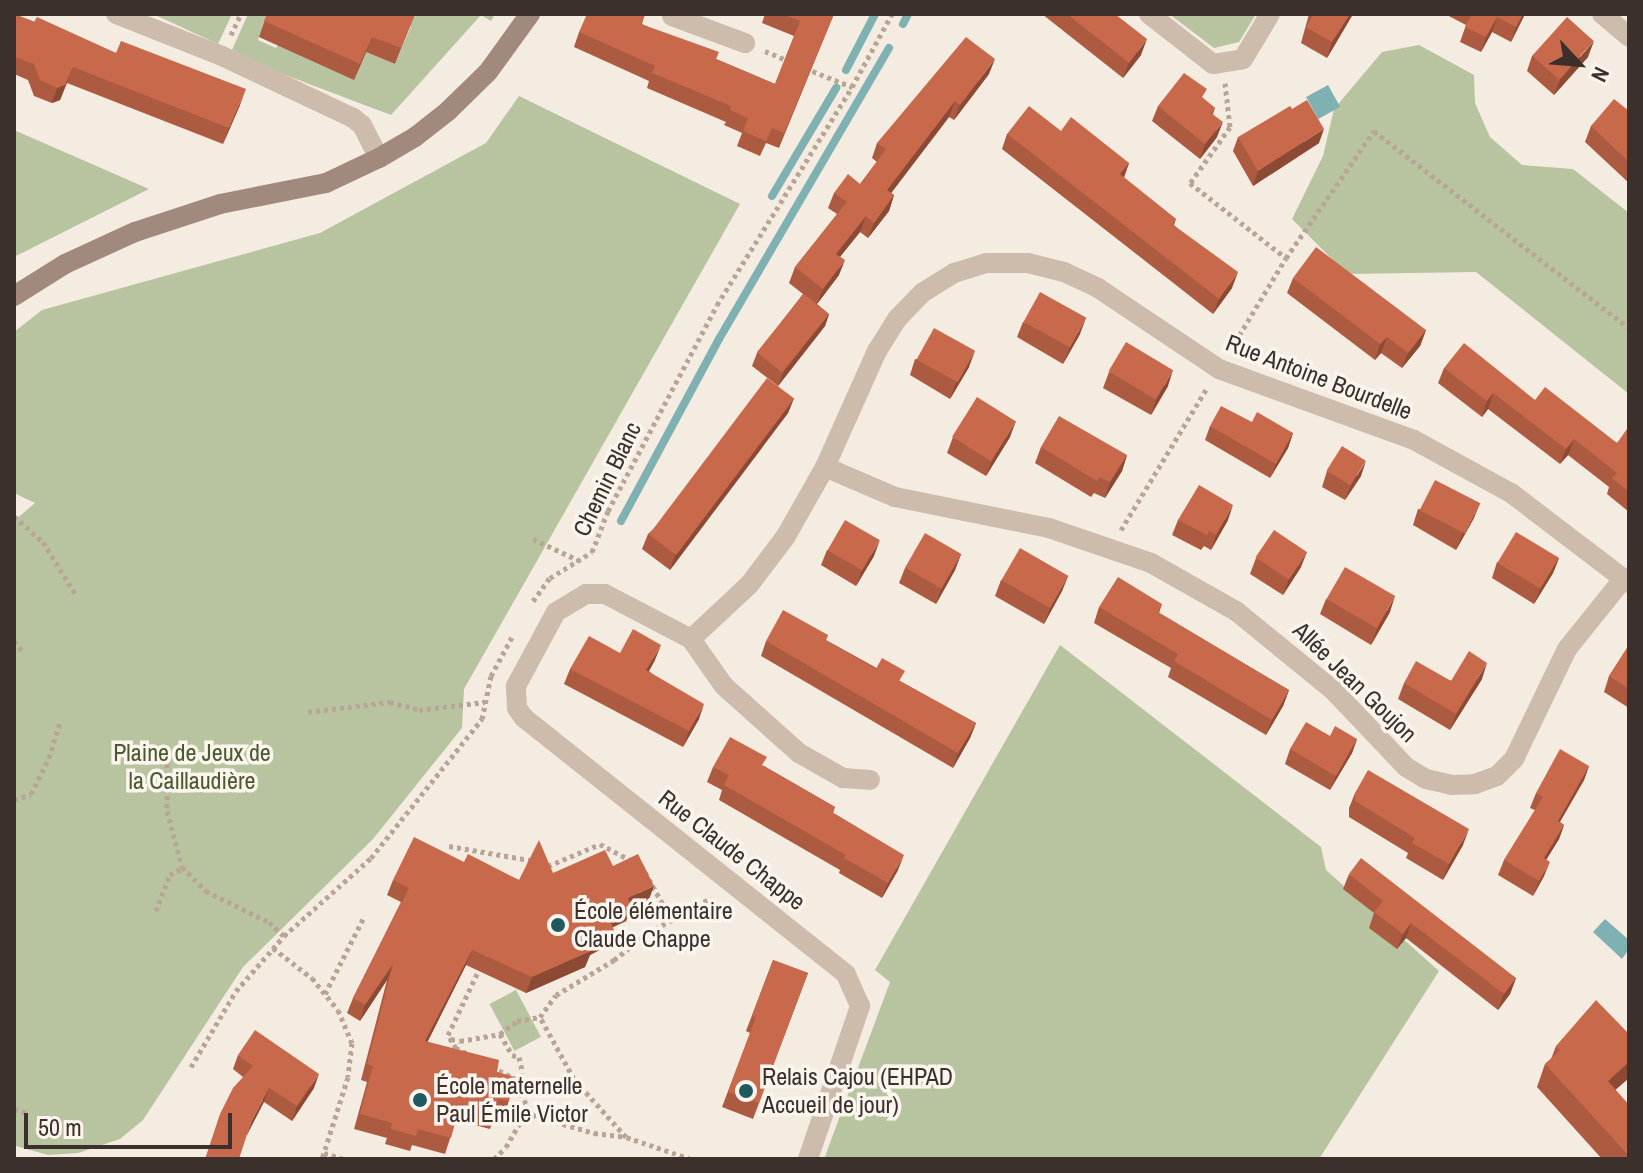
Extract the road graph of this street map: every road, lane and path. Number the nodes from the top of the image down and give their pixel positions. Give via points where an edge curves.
1 (116, 14) edge
2 (530, 14) edge
3 (892, 14) edge
4 (1149, 14) edge
5 (1270, 14) edge
6 (1602, 14) edge
7 (672, 16) edge
8 (715, 22) edge
9 (1629, 37) edge
10 (745, 43) joint
11 (1222, 63) junction
12 (852, 87) junction
13 (379, 158) junction
14 (1286, 258) junction
15 (14, 296) edge
16 (1629, 328) edge
17 (1219, 369) junction
18 (825, 467) junction
19 (14, 516) edge
20 (533, 539) dead end
21 (1110, 548) junction
22 (579, 560) junction
23 (1626, 580) edge
24 (76, 595) dead end
25 (529, 607) dead end
26 (514, 635) dead end
27 (691, 639) junction
28 (14, 641) edge
29 (24, 653) dead end
30 (485, 702) junction
31 (308, 712) dead end
32 (60, 721) dead end
33 (167, 764) dead end
34 (870, 780) dead end
35 (14, 800) edge
36 (449, 846) dead end
37 (183, 868) junction
38 (711, 898) dead end
39 (156, 911) dead end
40 (363, 919) dead end
41 (671, 919) junction
42 (284, 936) junction
43 (273, 948) junction
44 (477, 974) dead end
45 (325, 994) junction
46 (540, 1017) junction
47 (500, 1034) junction
48 (449, 1039) junction
49 (469, 1055) edge
50 (481, 1061) edge
51 (191, 1067) dead end
52 (519, 1081) junction
53 (14, 1109) edge
54 (29, 1114) dead end
55 (532, 1115) junction
56 (626, 1137) junction
57 (323, 1156) edge
58 (344, 1159) edge
59 (494, 1159) edge
60 (691, 1159) edge
61 (808, 1159) edge

1 - 13 street via 222,56 353,118
2 - 13 street via 488,72 448,111
3 - 12 path, Chemin Blanc
4 - 11 street via 1213,64
5 - 11 street via 1243,59
6 - 9 street
7 - 8 street
8 - 10 street
10 - 12 path
11 - 14 path via 1230,127 1190,183
12 - 22 path, Chemin Blanc via 717,305 608,511 592,552
13 - 15 street via 326,183 220,204 135,232 65,264
14 - 16 path via 1374,131
14 - 17 path
17 - 18 street, Rue Antoine Bourdelle via 1098,288 1064,272 1028,263 986,263 954,273 922,293 897,319
17 - 21 path
17 - 23 street, Rue Antoine Bourdelle via 1355,417 1466,467 1511,493
18 - 21 street, Allée Jean Goujon via 895,497 999,516
18 - 27 street, Rue Antoine Bourdelle via 768,562
19 - 24 path via 43,542
20 - 22 path
21 - 23 street, Allée Jean Goujon via 1151,563 1236,611 1333,690 1406,767 1451,785 1497,776 1514,759 1567,649
22 - 25 path, Chemin Blanc via 550,578
26 - 30 path via 491,676
27 - 34 street via 724,686 799,753 843,778
27 - 61 street, Rue Claude Chappe via 626,602 586,594 556,612 516,686 517,708 846,974 860,1006
28 - 29 path
30 - 31 path via 419,710 390,702
30 - 42 path via 482,719 371,858
32 - 35 path via 31,794
33 - 37 path via 167,811
36 - 41 path via 530,858 551,868 600,844 645,867
37 - 39 path via 170,875
37 - 42 path via 206,891 269,922
38 - 41 path
40 - 45 path
41 - 46 path via 556,995
42 - 43 path
43 - 45 path
43 - 51 path via 236,991
44 - 48 path
45 - 57 path via 352,1043 348,1077
46 - 47 path via 517,1021
46 - 56 path via 574,1079
47 - 48 path
47 - 52 path via 512,1055 519,1057
48 - 49 path
50 - 52 path
52 - 55 path
53 - 54 path
55 - 56 path
55 - 59 path
56 - 60 path
57 - 58 path

